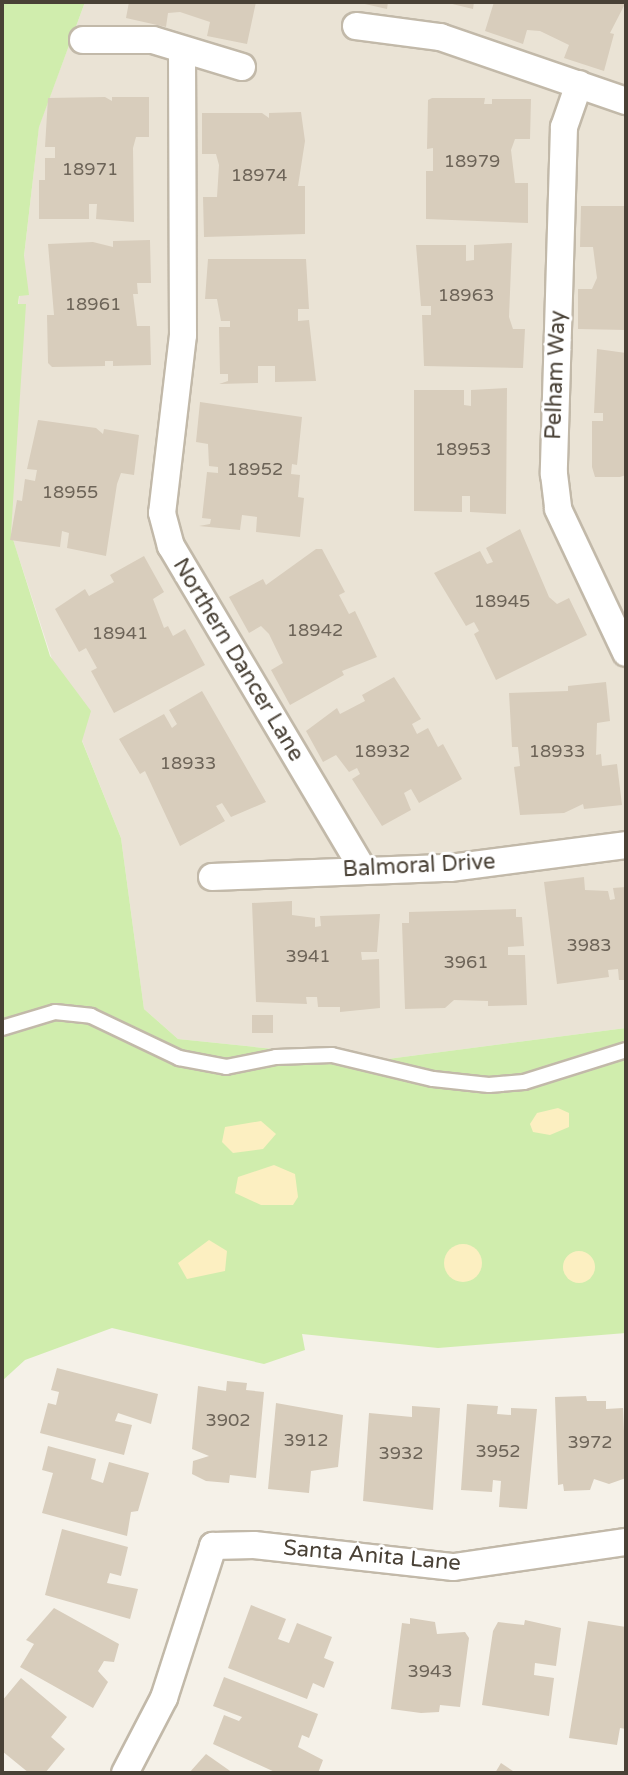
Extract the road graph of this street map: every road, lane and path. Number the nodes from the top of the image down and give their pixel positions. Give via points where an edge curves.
1 (356, 26) dead end
2 (83, 40) dead end
3 (182, 52) junction
4 (242, 67) dead end
5 (579, 84) junction
6 (626, 101) edge
7 (626, 653) edge
8 (626, 845) edge
9 (363, 870) junction
10 (212, 877) dead end
11 (2, 1028) edge
12 (626, 1050) edge
13 (626, 1542) edge
14 (125, 1773) edge

1 - 5 street via 440,37
2 - 3 street via 153,40
3 - 4 street
3 - 9 street, Northern Dancer Lane via 183,335 162,513 171,546
5 - 6 street
5 - 7 street, Pelham Way via 564,127 554,474 558,509
8 - 9 street, Balmoral Drive via 450,868
9 - 10 street, Balmoral Drive
11 - 12 lane via 55,1012 91,1016 179,1058 226,1067 276,1057 332,1055 433,1079 489,1085 524,1082
13 - 14 street, Santa Anita Lane via 454,1567 254,1545 213,1546 170,1683

